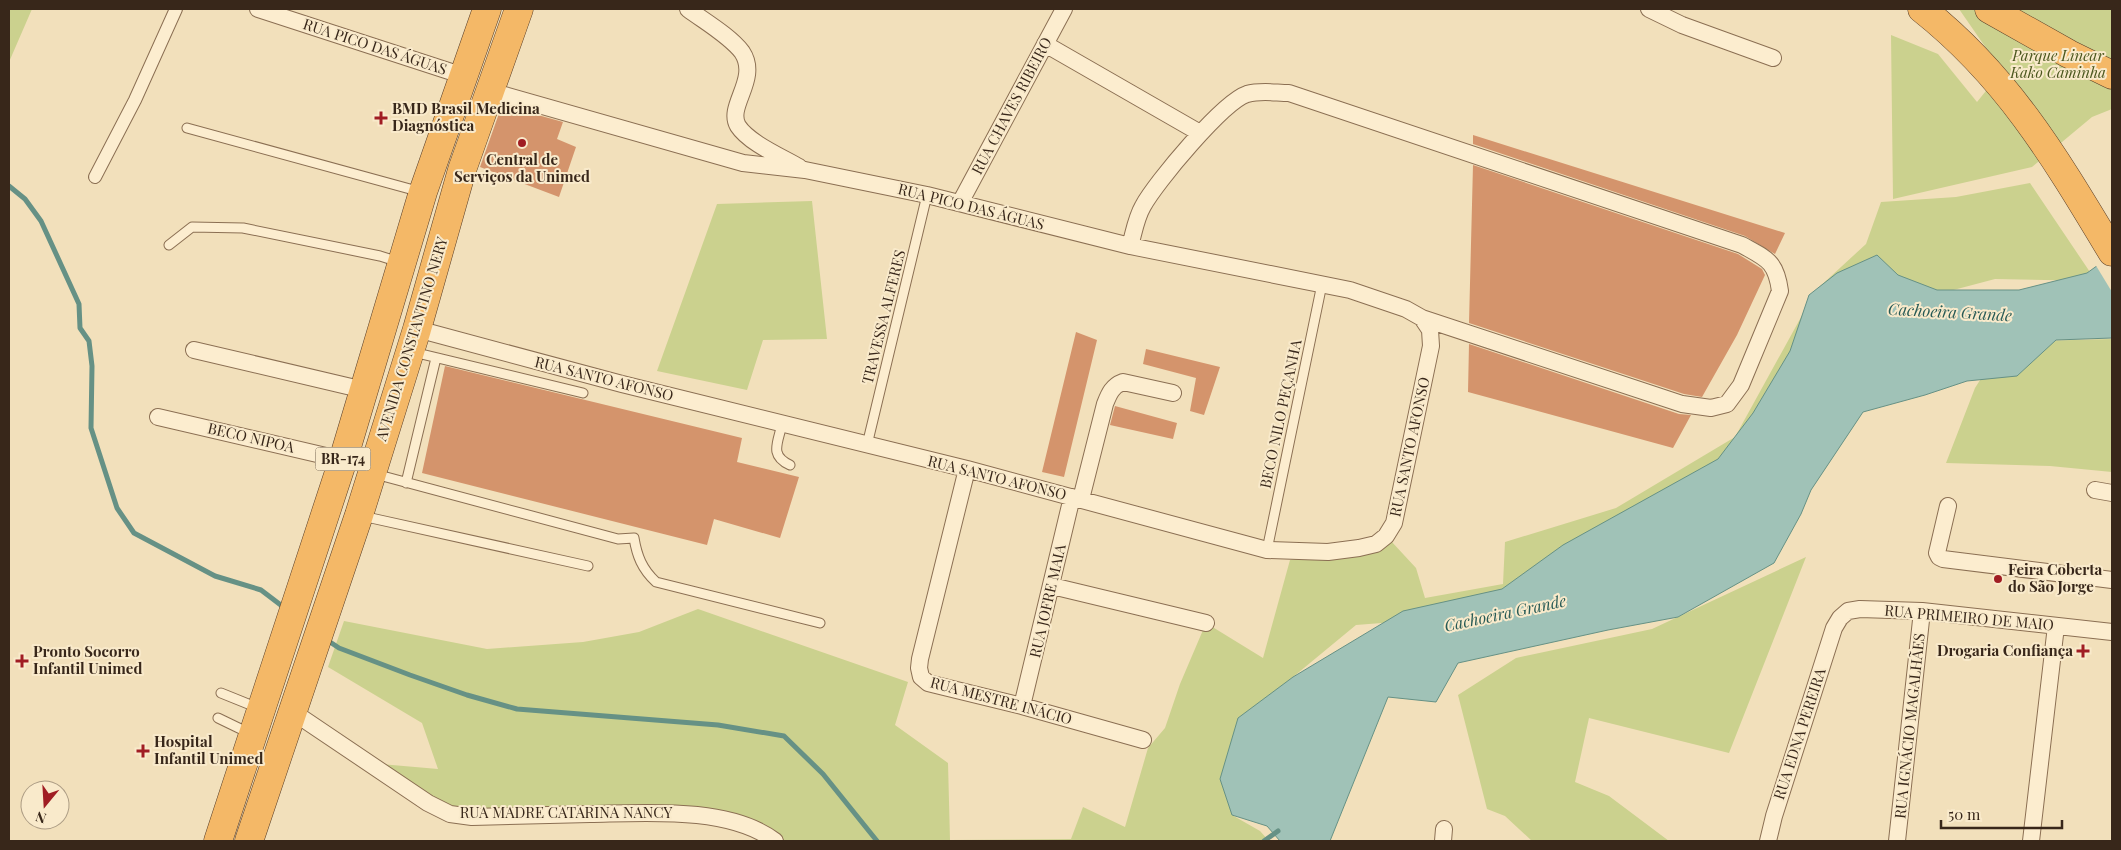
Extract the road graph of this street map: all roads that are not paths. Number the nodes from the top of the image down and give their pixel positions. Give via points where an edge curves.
1 (176, 9) edge
2 (258, 9) edge
3 (487, 9) edge
4 (519, 9) edge
5 (688, 9) edge
6 (1064, 9) edge
7 (1649, 9) edge
8 (1922, 9) edge
9 (1988, 9) edge
10 (1045, 44) junction
11 (1773, 58) dead end
12 (2112, 75) edge
13 (464, 76) junction
14 (490, 91) junction
15 (187, 128) dead end
16 (1200, 133) junction
17 (805, 170) junction
18 (95, 177) dead end
19 (423, 192) junction
20 (928, 195) junction
21 (960, 204) junction
22 (169, 245) dead end
23 (1130, 246) junction
24 (2112, 252) edge
25 (402, 263) junction
26 (1322, 284) junction
27 (1422, 318) junction
28 (414, 340) junction
29 (194, 350) dead end
30 (436, 358) junction
31 (364, 390) junction
32 (583, 393) dead end
33 (1173, 393) dead end
34 (158, 416) dead end
35 (782, 424) junction
36 (867, 445) junction
37 (343, 460) junction
38 (790, 465) dead end
39 (967, 469) junction
40 (372, 473) junction
41 (406, 482) junction
42 (2095, 490) dead end
43 (2112, 493) edge
44 (1076, 498) junction
45 (1948, 506) dead end
46 (359, 515) junction
47 (1266, 550) junction
48 (588, 566) dead end
49 (2112, 580) edge
50 (1052, 586) junction
51 (1922, 611) junction
52 (1206, 623) dead end
53 (820, 624) dead end
54 (2056, 626) junction
55 (1834, 628) joint
56 (2112, 632) edge
57 (221, 693) dead end
58 (1022, 706) junction
59 (260, 709) junction
60 (293, 712) junction
61 (218, 718) dead end
62 (252, 735) junction
63 (1143, 740) dead end
64 (218, 841) edge
65 (249, 841) edge
66 (775, 841) edge
67 (1768, 841) edge
68 (1897, 841) edge
69 (2031, 841) edge

1 - 18 street via 135,100
2 - 13 street, RUA PICO DAS ÁGUAS
3 - 13 highway, AVENIDA CONSTANTINO NERY / BR-174
4 - 14 highway, AVENIDA CONSTANTINO NERY / BR-174
5 - 17 street via 742,52 748,72 736,113 739,127 762,146
6 - 10 street, RUA CHAVES RIBEIRO
7 - 11 street via 1689,28
8 - 24 highway via 1983,65 2020,108 2056,158
9 - 12 highway
10 - 16 street
10 - 21 street, RUA CHAVES RIBEIRO
13 - 19 highway, AVENIDA CONSTANTINO NERY / BR-174
14 - 17 street, RUA PICO DAS ÁGUAS via 719,157 768,167
14 - 28 highway, AVENIDA CONSTANTINO NERY / BR-174 via 462,170
15 - 19 lane
16 - 23 street, RUA PICO DAS ÁGUAS via 1162,176 1144,204
16 - 27 street, RUA PICO DAS ÁGUAS via 1246,95 1290,93 1742,245 1769,260 1778,275 1780,291 1741,385 1727,404 1711,408 1682,404
17 - 20 street, RUA PICO DAS ÁGUAS
19 - 25 highway, AVENIDA CONSTANTINO NERY / BR-174
20 - 21 street, RUA PICO DAS ÁGUAS
20 - 36 lane, TRAVESSA ALFERES
21 - 23 street, RUA PICO DAS ÁGUAS
22 - 25 lane via 192,227 243,228
23 - 26 street, RUA PICO DAS ÁGUAS
25 - 31 highway, AVENIDA CONSTANTINO NERY / BR-174
26 - 27 street, RUA PICO DAS ÁGUAS via 1406,309
26 - 47 lane, BECO NILO PEÇANHA
27 - 47 street, RUA SANTO AFONSO via 1430,330 1431,346 1394,522 1386,536 1376,544 1328,552
28 - 30 lane
28 - 35 street, RUA SANTO AFONSO via 612,382
28 - 40 highway, AVENIDA CONSTANTINO NERY / BR-174
29 - 31 street
30 - 32 lane
30 - 41 lane
31 - 37 highway, AVENIDA CONSTANTINO NERY / BR-174
33 - 44 street, RUA JOFRE MAIA via 1123,382 1110,390
34 - 37 street, BECO NIPOA
35 - 36 street, RUA SANTO AFONSO
35 - 38 lane via 776,452
36 - 39 street, RUA SANTO AFONSO
37 - 59 highway, AVENIDA CONSTANTINO NERY / BR-174
39 - 44 street, RUA SANTO AFONSO
39 - 58 street, RUA MESTRE INÁCIO via 924,637 919,668 921,677 928,683
40 - 41 lane
40 - 46 highway, AVENIDA CONSTANTINO NERY / BR-174
41 - 53 lane via 618,538 634,538 645,571 656,582
42 - 43 street
44 - 47 street, RUA SANTO AFONSO
44 - 50 street, RUA JOFRE MAIA
45 - 49 street via 1937,553 1943,559
46 - 48 lane
46 - 60 highway, AVENIDA CONSTANTINO NERY / BR-174
50 - 52 street
50 - 58 street, RUA JOFRE MAIA
51 - 54 street, RUA PRIMEIRO DE MAIO
51 - 55 street, RUA PRIMEIRO DE MAIO via 1848,611
51 - 68 street, RUA IGNÁCIO MAGALHÃES
54 - 56 street, RUA PRIMEIRO DE MAIO
54 - 69 street
55 - 67 street, RUA EDNA PEREIRA
57 - 59 lane
58 - 63 street, RUA MESTRE INÁCIO
59 - 62 highway, AVENIDA CONSTANTINO NERY / BR-174
60 - 65 highway, AVENIDA CONSTANTINO NERY / BR-174
60 - 66 street, RUA MADRE CATARINA NANCY via 428,803 450,814 472,817 677,812 745,825
61 - 62 lane
62 - 64 highway, AVENIDA CONSTANTINO NERY / BR-174

